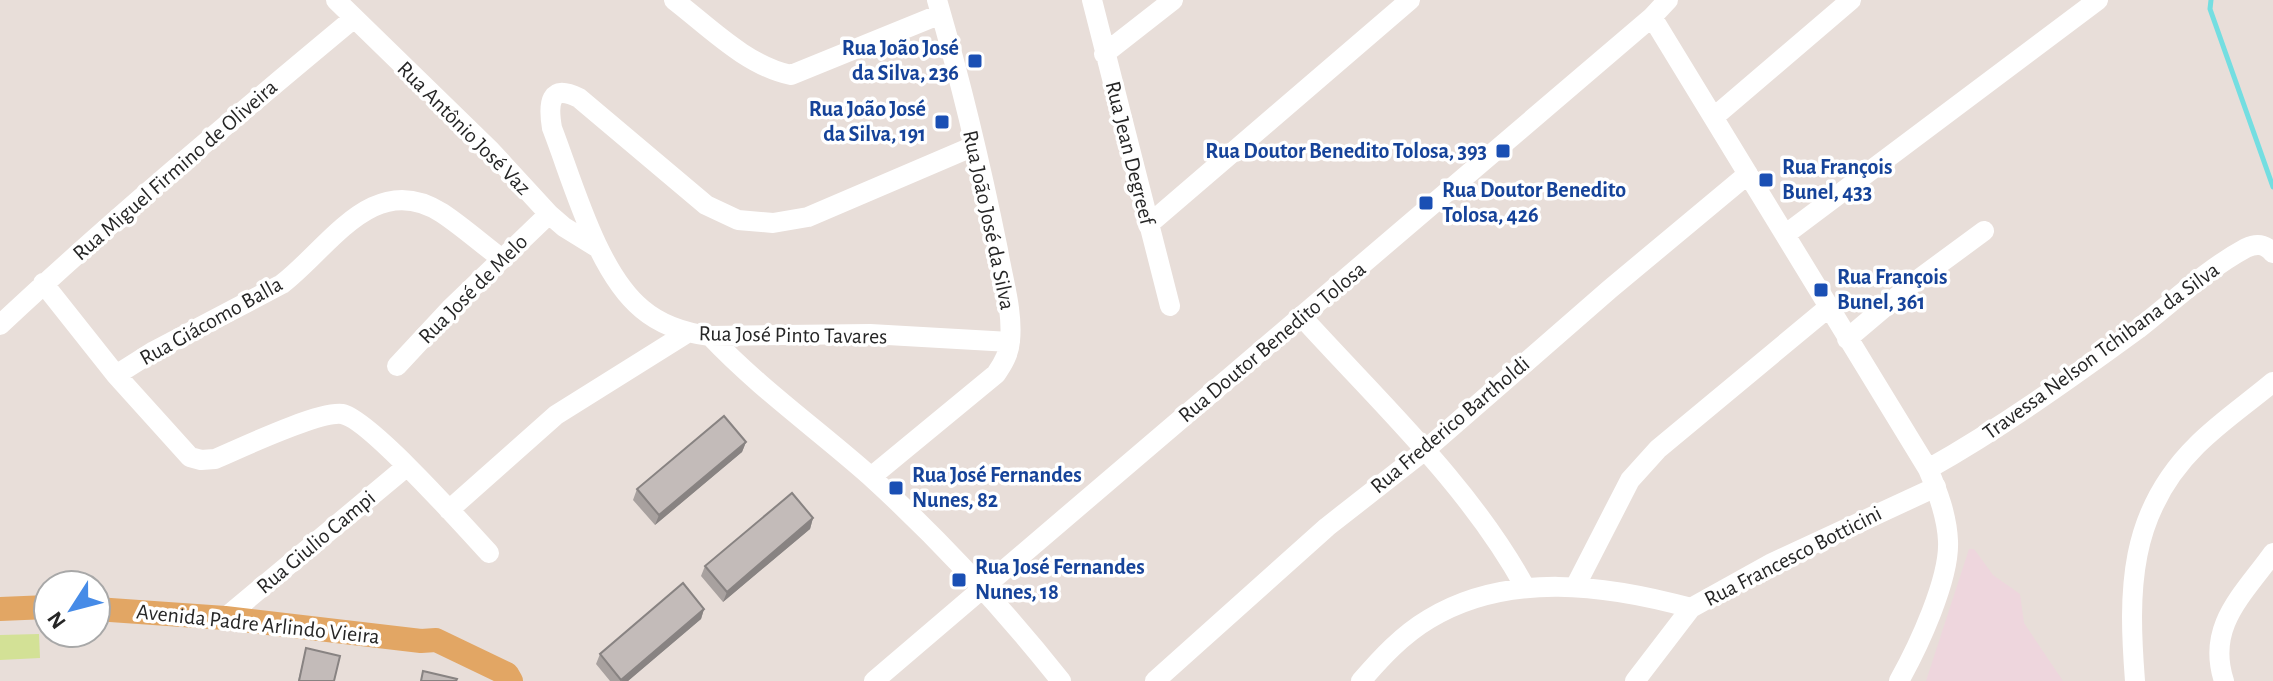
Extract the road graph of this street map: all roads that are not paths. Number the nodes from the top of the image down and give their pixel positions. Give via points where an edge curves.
1 (674, 0) edge
2 (1092, 0) edge
3 (1173, 0) edge
4 (1410, 0) edge
5 (1668, 0) edge
6 (2098, 0) edge
7 (339, 1) edge
8 (1847, 2) edge
9 (939, 7) edge
10 (1652, 17) junction
11 (353, 19) junction
12 (1104, 54) junction
13 (1714, 117) junction
14 (974, 146) junction
15 (1748, 174) junction
16 (549, 214) junction
17 (1148, 225) junction
18 (1984, 231) dead end
19 (1786, 234) junction
20 (598, 248) junction
21 (2273, 253) edge
22 (502, 259) junction
23 (43, 283) junction
24 (1170, 306) dead end
25 (1829, 307) junction
26 (1302, 317) junction
27 (0, 325) edge
28 (687, 333) junction
29 (710, 336) junction
30 (1847, 339) junction
31 (1010, 342) junction
32 (397, 366) dead end
33 (116, 375) junction
34 (2273, 382) edge
35 (1424, 451) junction
36 (406, 467) junction
37 (871, 477) junction
38 (1932, 478) junction
39 (449, 510) junction
40 (489, 553) dead end
41 (2273, 553) edge
42 (1525, 587) junction
43 (1575, 587) junction
44 (983, 588) junction
45 (32, 608) edge
46 (1691, 608) junction
47 (0, 609) edge
48 (112, 610) edge
49 (225, 618) junction
50 (421, 641) junction
51 (495, 681) edge
52 (511, 681) edge
53 (874, 681) edge
54 (1061, 681) edge
55 (1155, 681) edge
56 (1361, 681) edge
57 (1635, 681) edge
58 (1899, 681) edge
59 (2135, 681) edge
60 (2224, 681) edge

1 - 9 street via 745,54 791,75
2 - 12 street, Rua Jean Degreef
3 - 12 street
4 - 17 street
5 - 10 street, Rua Doutor Benedito Tolosa
6 - 19 street
7 - 11 street, Rua Antônio José Vaz
8 - 13 street
9 - 14 street, Rua João José da Silva
10 - 13 street
10 - 26 street, Rua Doutor Benedito Tolosa
11 - 16 street, Rua Antônio José Vaz
11 - 23 street, Rua Miguel Firmino de Oliveira
12 - 17 street, Rua Jean Degreef
13 - 15 street
14 - 20 street, Rua José Pinto Tavares via 808,217 773,223 738,220 706,205 567,92 554,96 552,128
14 - 31 street, Rua João José da Silva via 1010,316
15 - 19 street
15 - 35 street, Rua Frederico Bartholdi
16 - 20 street, Rua Antônio José Vaz
16 - 22 street, Rua José de Melo
17 - 24 street, Rua Jean Degreef
18 - 30 street
19 - 25 street
20 - 28 street, Rua José Pinto Tavares via 624,291 642,309
21 - 38 street, Travessa Nelson Tchibana da Silva via 2258,244 2247,248 1961,451
22 - 32 street, Rua José de Melo
22 - 33 street, Rua Giácomo Balla via 441,212 417,202 390,200 338,232 282,284
23 - 27 street, Rua Miguel Firmino de Oliveira
23 - 33 street
25 - 30 street
25 - 43 street via 1658,449 1630,480
26 - 35 street
26 - 44 street, Rua Doutor Benedito Tolosa
28 - 29 street, Rua José Pinto Tavares
28 - 39 street via 556,415
29 - 31 street, Rua José Pinto Tavares via 870,334
29 - 37 street
30 - 38 street
31 - 37 street, Rua João José da Silva via 996,374
33 - 36 street via 190,457 215,459 340,413 366,427
34 - 59 street via 2198,443 2155,496 2135,570
35 - 42 street via 1472,504
35 - 55 street, Rua Frederico Bartholdi via 1327,527
36 - 39 street
36 - 49 street, Rua Giulio Campi
37 - 44 street
38 - 46 street, Rua Francesco Botticini
38 - 58 street via 1944,513 1945,568
39 - 40 street
41 - 60 street via 2229,613 2219,636
42 - 43 street
42 - 56 street via 1429,619 1390,649
43 - 46 street via 1644,595
44 - 53 street, Rua Doutor Benedito Tolosa
44 - 54 street
45 - 47 main road
46 - 57 street, Rua Francesco Botticini
48 - 49 main road, Avenida Padre Arlindo Vieira
49 - 50 main road, Avenida Padre Arlindo Vieira
50 - 51 main road, Avenida Padre Arlindo Vieira
50 - 52 main road, Avenida Padre Arlindo Vieira via 436,640 459,650

